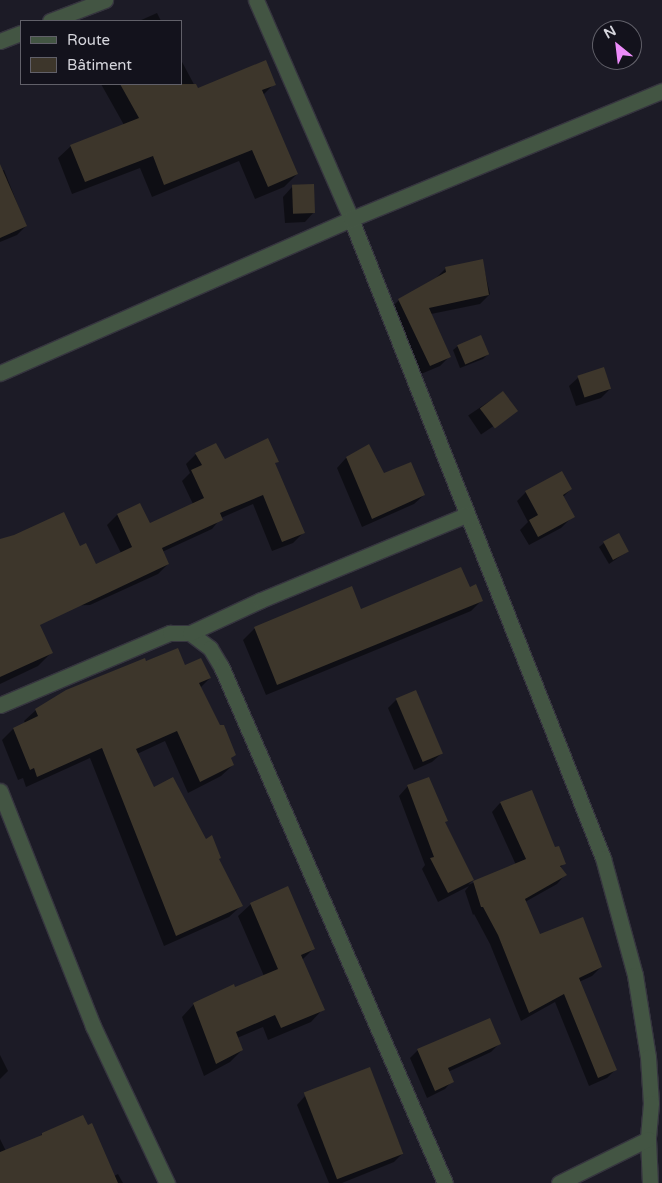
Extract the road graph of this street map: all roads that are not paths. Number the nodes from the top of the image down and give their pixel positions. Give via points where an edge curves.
1 (105, 0) edge
2 (256, 0) edge
3 (53, 20) edge
4 (20, 33) edge
5 (0, 41) edge
6 (662, 91) edge
7 (351, 219) junction
8 (0, 373) edge
9 (466, 515) junction
10 (190, 632) junction
11 (0, 705) edge
12 (0, 791) edge
13 (648, 1139) junction
14 (167, 1183) edge
15 (445, 1183) edge
16 (559, 1183) edge
17 (650, 1183) edge

1 - 3 street
2 - 7 street
4 - 5 street
6 - 7 street
7 - 8 street
7 - 9 street
9 - 10 street
9 - 13 street via 603,858 637,984 648,1057 651,1103
10 - 11 street via 170,633
10 - 15 street via 210,648 220,666
12 - 14 street via 93,1026
13 - 16 street
13 - 17 street

